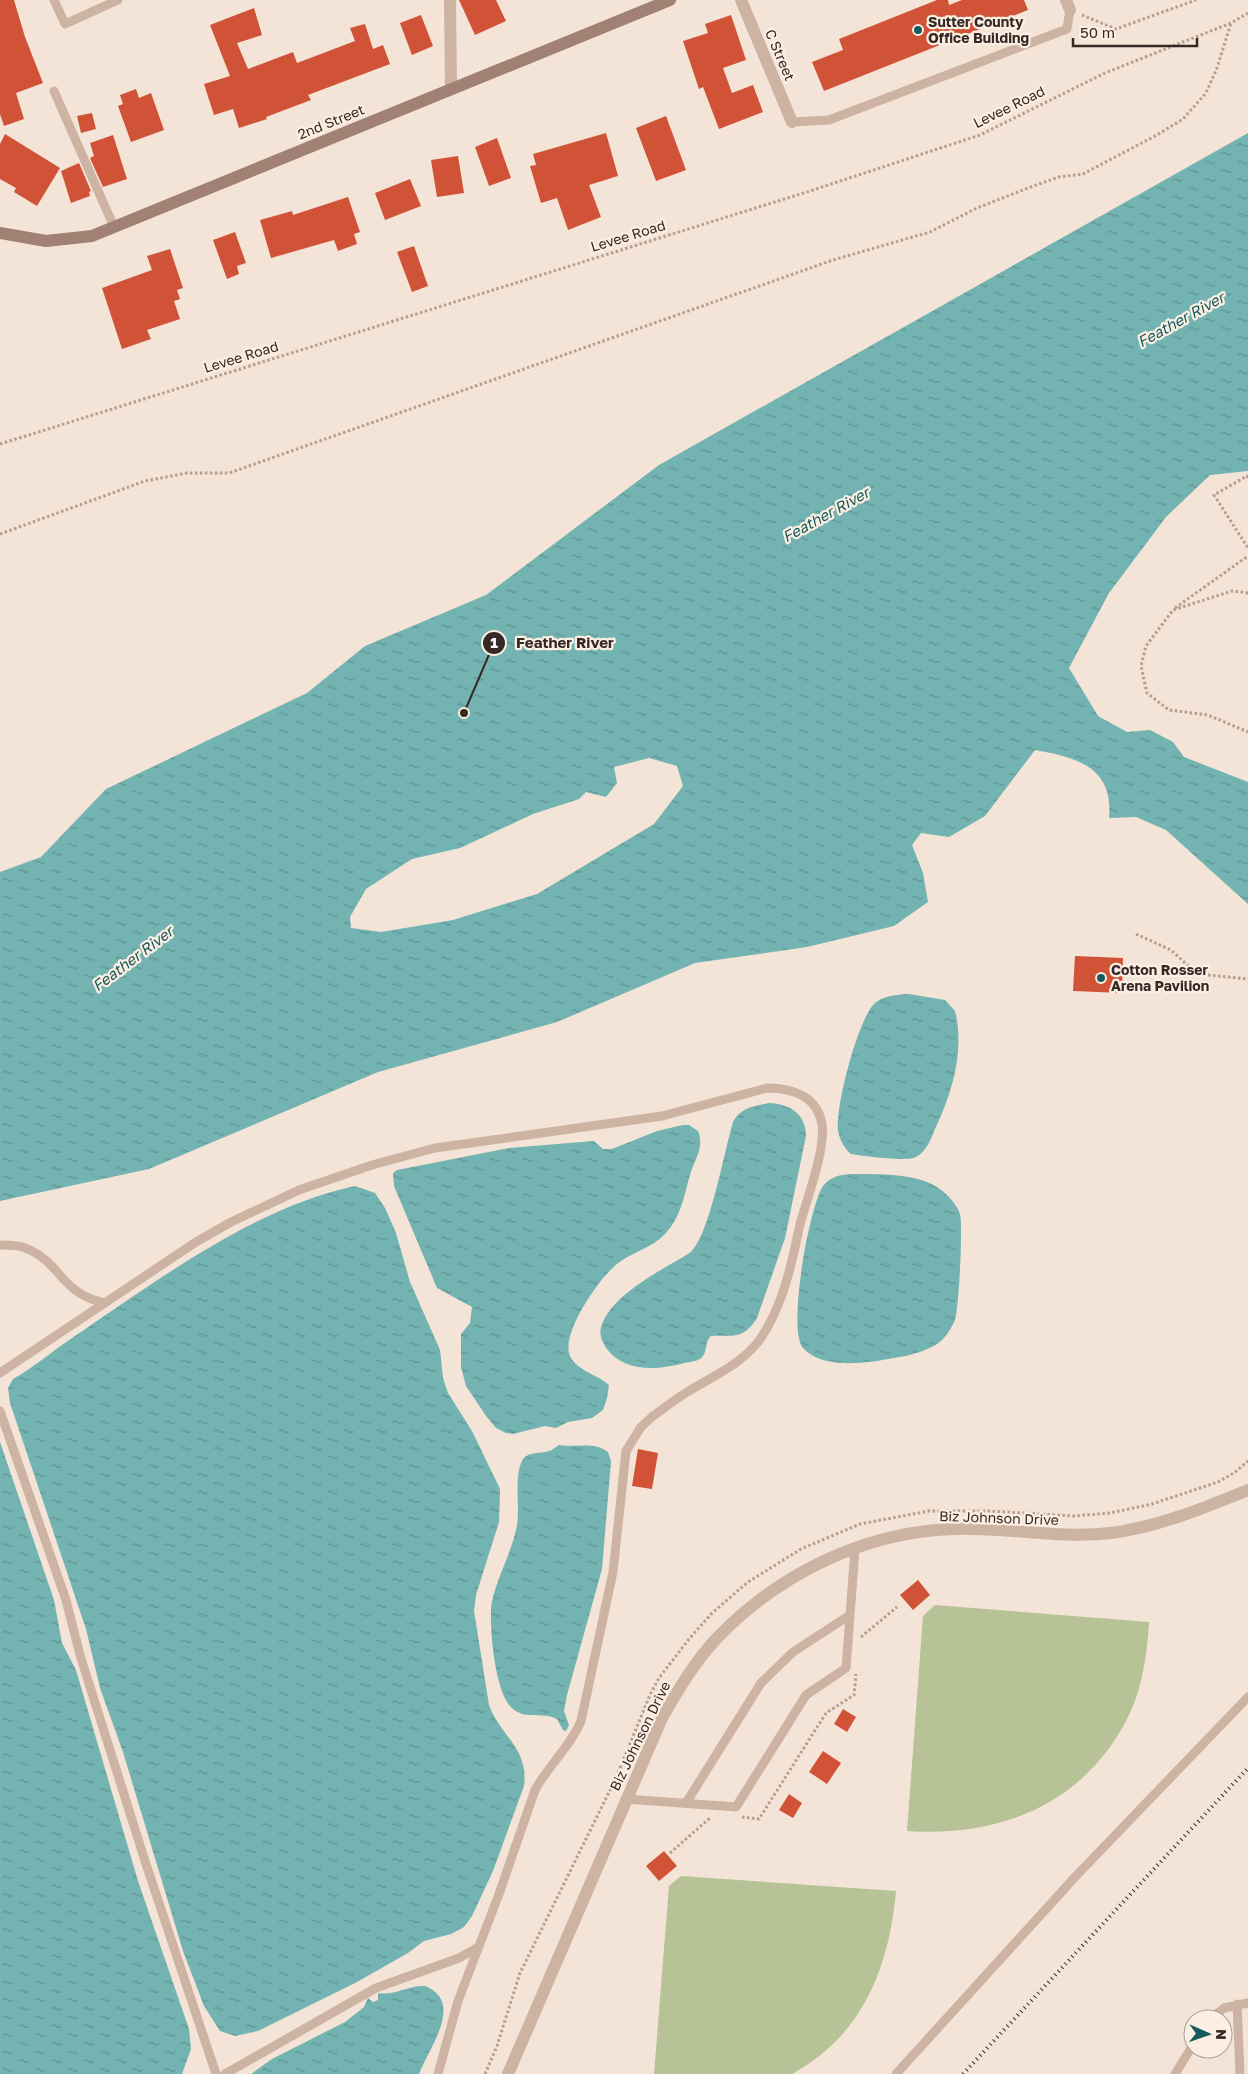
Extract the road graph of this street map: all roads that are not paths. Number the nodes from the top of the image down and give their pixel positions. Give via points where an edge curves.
1 (54, 0) edge
2 (118, 0) edge
3 (450, 0) edge
4 (670, 0) edge
5 (741, 0) edge
6 (1068, 5) edge
7 (451, 89) junction
8 (54, 92) dead end
9 (792, 122) joint
10 (114, 227) junction
11 (1, 237) edge
12 (0, 1245) edge
13 (104, 1303) junction
14 (0, 1373) edge
15 (0, 1411) edge
16 (1248, 1490) edge
17 (855, 1549) junction
18 (850, 1615) junction
19 (1248, 1697) edge
20 (625, 1799) junction
21 (686, 1803) junction
22 (477, 1948) junction
23 (1248, 2003) edge
24 (1237, 2004) junction
25 (1223, 2009) edge
26 (1184, 2059) edge
27 (216, 2074) edge
28 (225, 2074) edge
29 (438, 2074) edge
30 (508, 2074) edge
31 (896, 2074) edge
32 (1175, 2074) edge
33 (1240, 2074) edge

1 - 2 lane via 65,24
3 - 7 street
4 - 7 main road, 2nd Street
5 - 9 street, C Street
6 - 9 lane via 1067,29 828,120
7 - 10 main road, 2nd Street
8 - 10 lane
10 - 11 main road, 2nd Street via 92,236 46,241
12 - 13 lane via 30,1250 80,1295
13 - 14 lane
13 - 22 lane via 196,1242 270,1202 406,1155 487,1140 662,1116 767,1088 798,1092 817,1112 822,1123 818,1155 779,1305 768,1326 742,1357 653,1416 641,1427 626,1451 613,1572 581,1721 570,1742 534,1790
15 - 27 lane via 66,1600 80,1655 146,1864
16 - 17 street, Biz Johnson Drive via 1175,1517 1113,1532 1059,1535 955,1529 900,1535
17 - 18 lane
17 - 20 street, Biz Johnson Drive via 792,1578 765,1596 717,1638 674,1698
18 - 21 lane via 793,1652 761,1683
18 - 21 lane via 846,1668 806,1695 736,1807
19 - 31 lane via 1076,1876
20 - 21 lane
20 - 30 street, Biz Johnson Drive
22 - 28 lane via 459,1958 376,1988
22 - 29 lane
23 - 24 lane
24 - 25 lane
24 - 33 lane
26 - 32 lane

